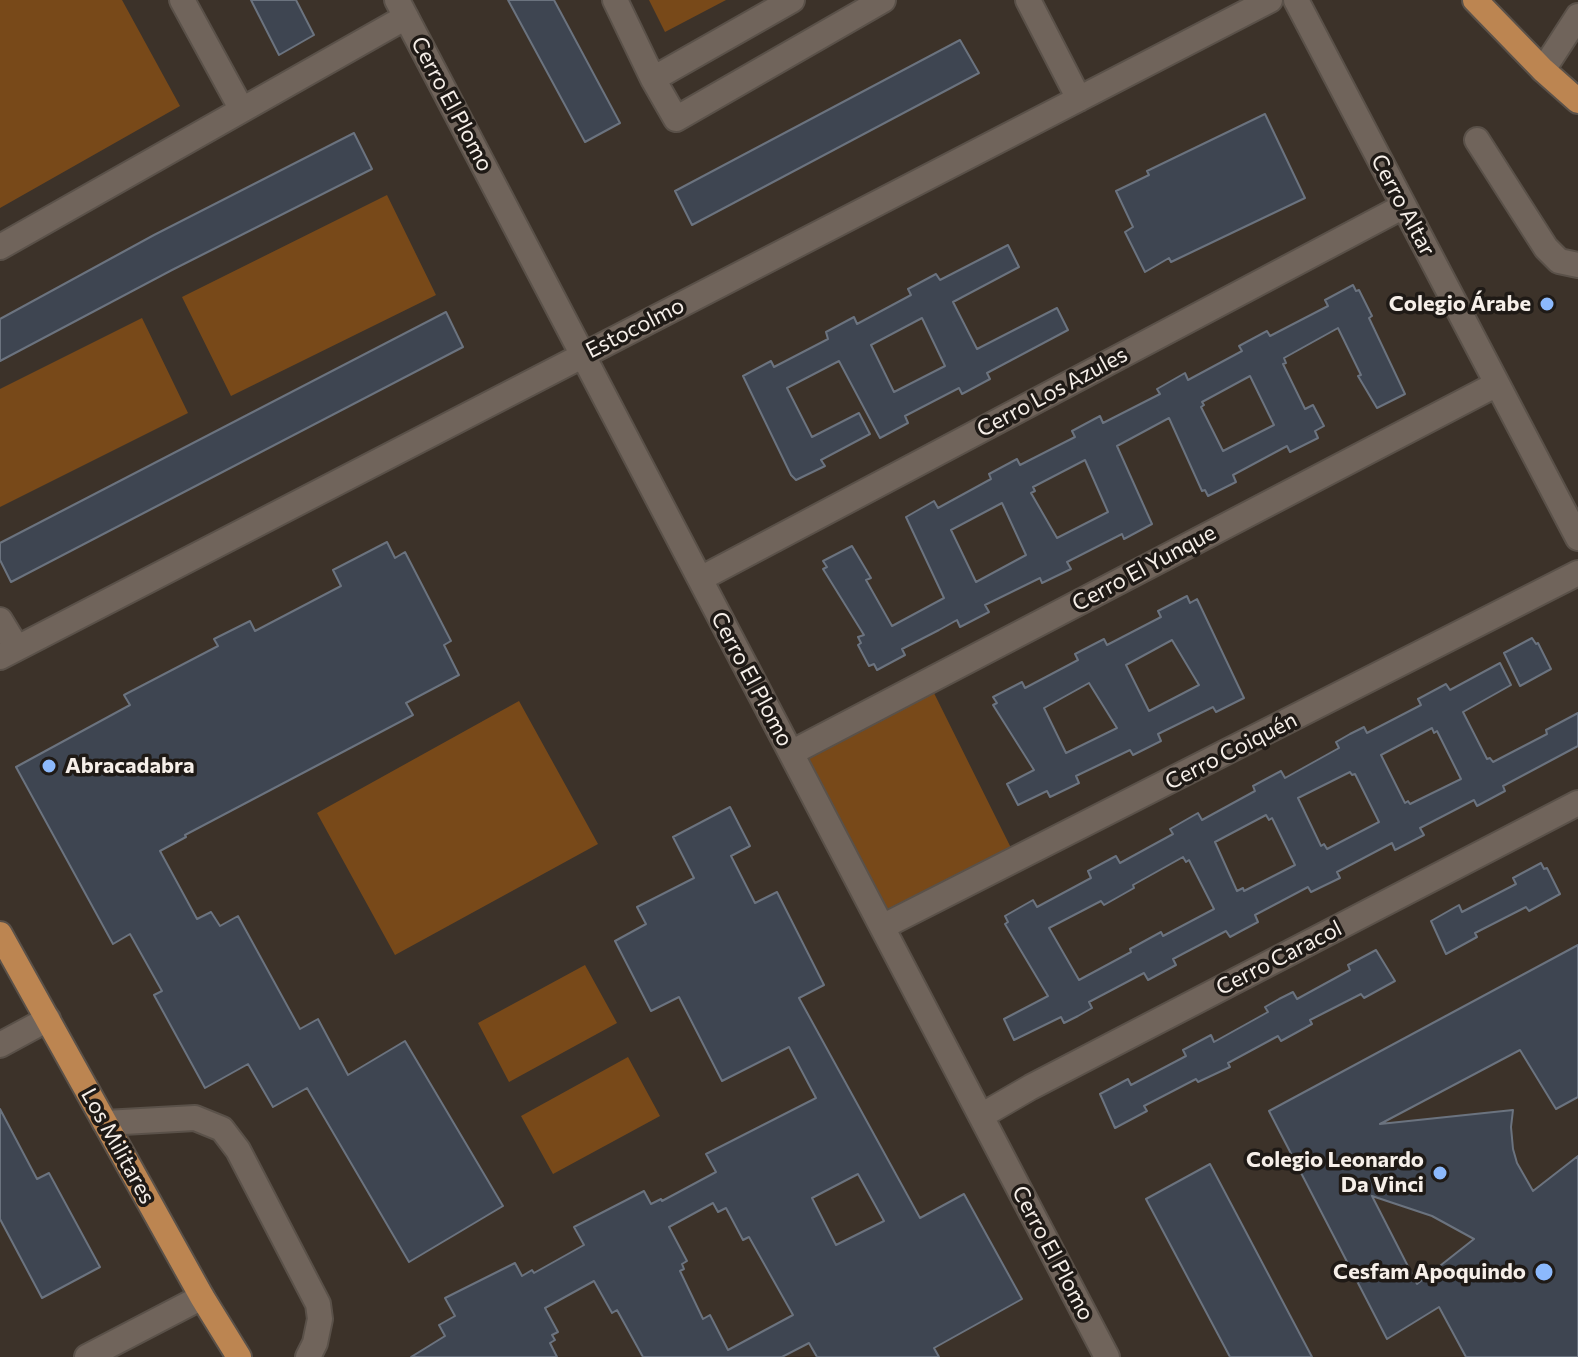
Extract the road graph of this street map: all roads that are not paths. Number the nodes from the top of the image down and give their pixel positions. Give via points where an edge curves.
1 (182, 0) edge
2 (615, 0) edge
3 (792, 0) edge
4 (883, 0) edge
5 (1028, 0) edge
6 (1270, 0) edge
7 (1296, 0) edge
8 (1475, 0) edge
9 (402, 9) edge
10 (1578, 16) edge
11 (1543, 70) junction
12 (653, 79) junction
13 (1079, 99) junction
14 (1578, 101) edge
15 (242, 110) dead end
16 (1477, 140) dead end
17 (1404, 206) junction
18 (0, 247) edge
19 (1578, 265) edge
20 (583, 355) junction
21 (1497, 384) junction
22 (1578, 538) edge
23 (1578, 573) edge
24 (700, 579) junction
25 (0, 620) edge
26 (9, 652) edge
27 (791, 753) junction
28 (1578, 803) edge
29 (882, 927) junction
30 (0, 934) edge
31 (48, 1019) junction
32 (0, 1045) edge
33 (981, 1116) junction
34 (105, 1123) junction
35 (202, 1297) junction
36 (87, 1357) edge
37 (239, 1357) edge
38 (308, 1357) edge
39 (1107, 1357) edge

1 - 15 street
2 - 12 street
3 - 12 street
4 - 12 street via 676,119
5 - 13 street
6 - 13 street, Estocolmo
7 - 17 street, Cerro Altar
8 - 11 main road
9 - 18 street
9 - 20 street, Cerro El Plomo
10 - 11 street
11 - 14 main road
13 - 20 street, Estocolmo
16 - 19 street via 1546,248 1559,261
17 - 21 street, Cerro Altar
17 - 24 street, Cerro Los Azules
20 - 24 street, Cerro El Plomo
20 - 26 street, Estocolmo
21 - 22 street, Cerro Altar
21 - 27 street, Cerro El Yunque
23 - 29 street, Cerro Coiquén
24 - 27 street, Cerro El Plomo
25 - 26 street
27 - 29 street, Cerro El Plomo
28 - 33 street, Cerro Caracol
29 - 33 street, Cerro El Plomo
30 - 31 main road, Los Militares
31 - 32 street
31 - 34 main road, Los Militares
33 - 39 street, Cerro El Plomo
34 - 35 main road, Los Militares
34 - 38 street via 195,1118 222,1129 318,1304 320,1319
35 - 36 street
35 - 37 main road, Los Militares

